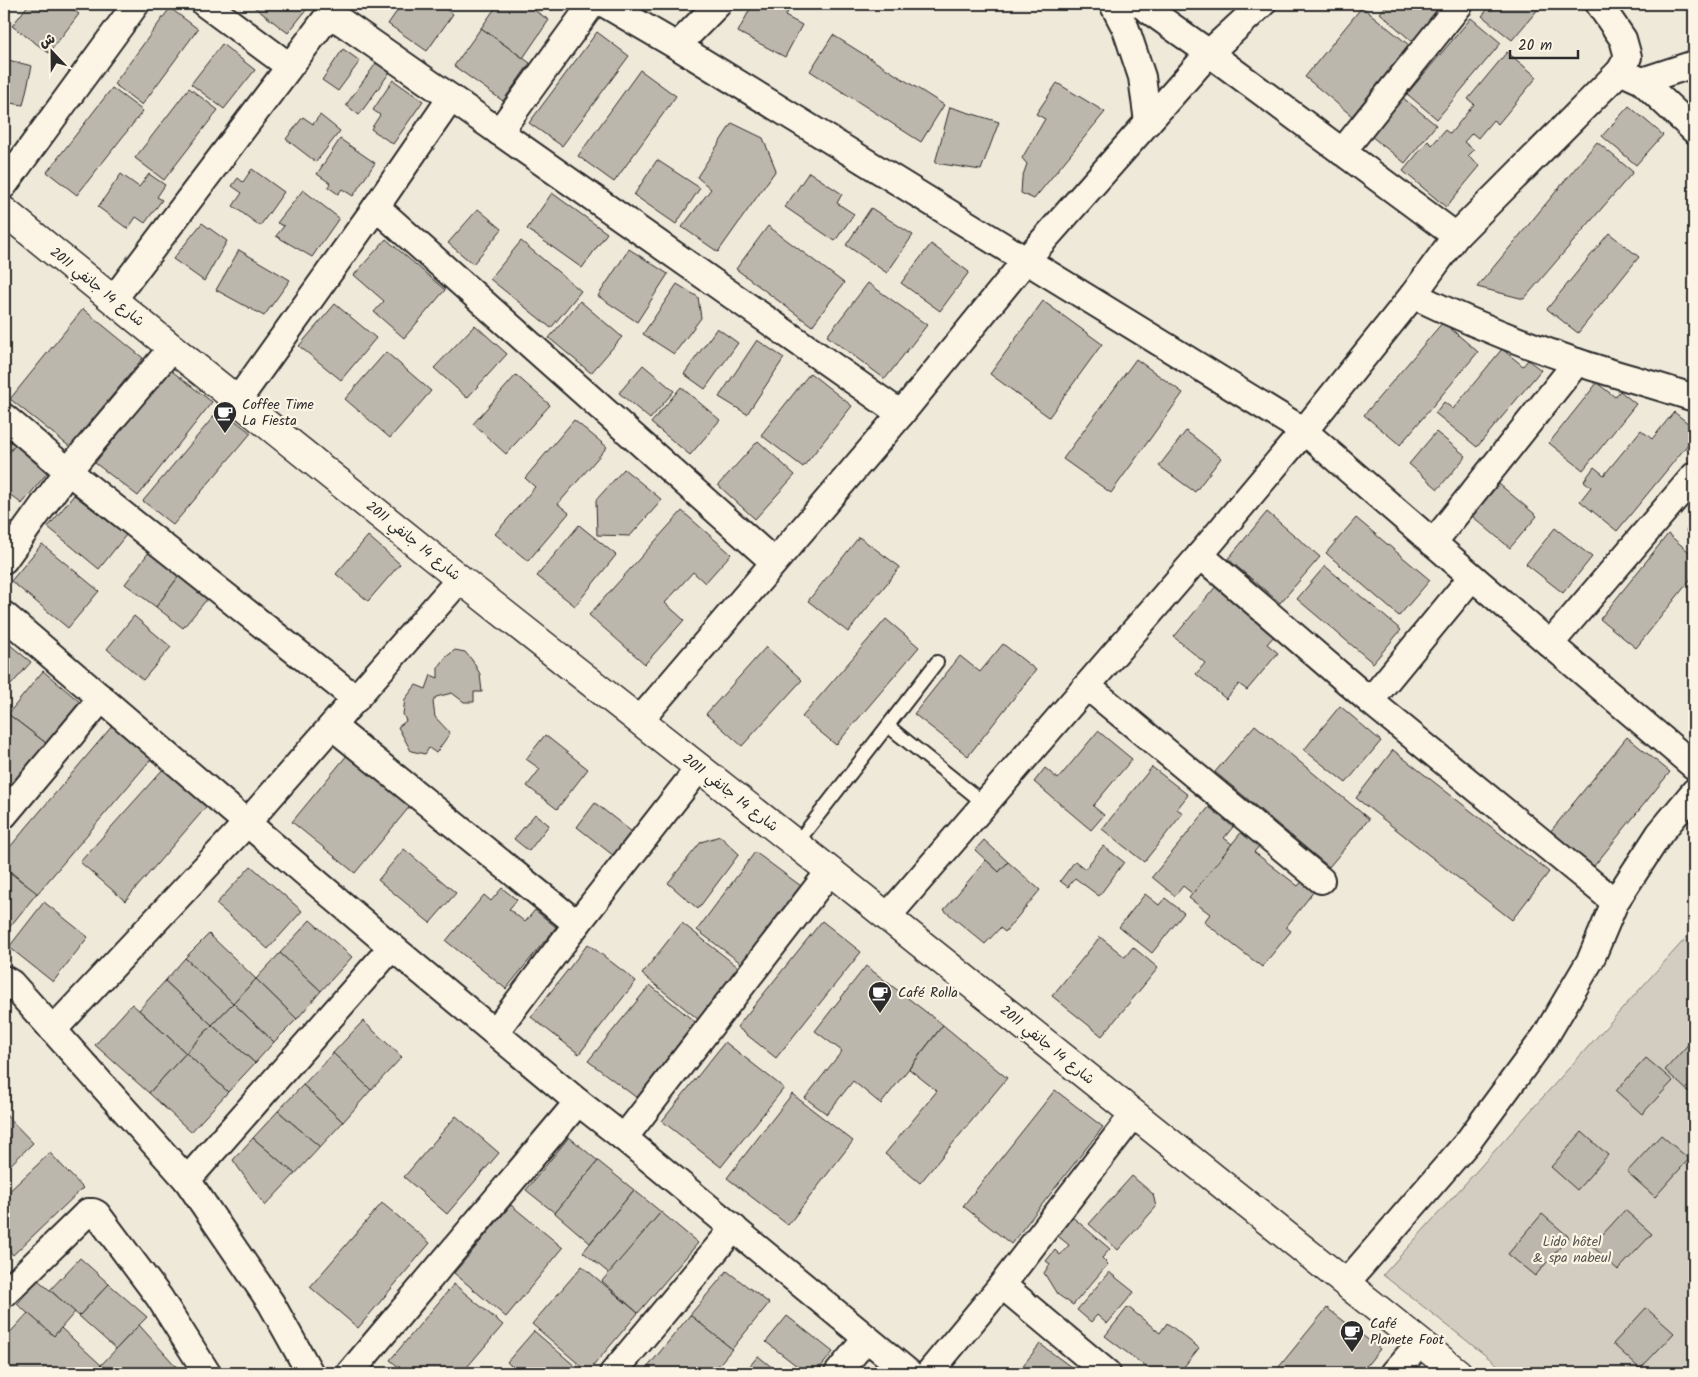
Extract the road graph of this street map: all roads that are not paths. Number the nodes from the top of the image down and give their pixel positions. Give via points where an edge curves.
1 (136, 4) edge
2 (205, 4) edge
3 (592, 4) edge
4 (605, 4) edge
5 (718, 4) edge
6 (1113, 4) edge
7 (1140, 4) edge
8 (1262, 4) edge
9 (1460, 4) edge
10 (1593, 5) edge
11 (677, 46) junction
12 (1209, 52) junction
13 (1694, 64) edge
14 (289, 66) junction
15 (1631, 76) junction
16 (451, 98) junction
17 (1148, 122) junction
18 (1694, 130) edge
19 (499, 132) junction
20 (1342, 152) junction
21 (4, 185) edge
22 (376, 206) junction
23 (4, 211) edge
24 (1456, 236) junction
25 (1026, 260) junction
26 (1413, 295) junction
27 (113, 300) junction
28 (172, 348) junction
29 (1576, 362) junction
30 (1694, 398) edge
31 (238, 400) junction
32 (901, 414) junction
33 (4, 417) edge
34 (1304, 431) junction
35 (68, 472) junction
36 (1694, 476) edge
37 (1433, 543) junction
38 (1200, 555) junction
39 (4, 560) edge
40 (774, 562) junction
41 (1472, 577) junction
42 (460, 579) junction
43 (4, 615) edge
44 (1550, 644) junction
45 (937, 662) dead end
46 (1087, 686) junction
47 (102, 698) junction
48 (356, 699) junction
49 (1370, 701) junction
50 (640, 720) junction
51 (332, 726) junction
52 (888, 726) junction
53 (1694, 766) edge
54 (699, 768) junction
55 (1694, 792) edge
56 (985, 804) junction
57 (4, 815) edge
58 (246, 824) junction
59 (796, 844) junction
60 (830, 871) junction
61 (1321, 880) dead end
62 (1615, 902) junction
63 (887, 917) junction
64 (576, 924) junction
65 (392, 947) junction
66 (4, 979) edge
67 (52, 1030) junction
68 (494, 1032) junction
69 (578, 1102) junction
70 (1134, 1114) junction
71 (624, 1138) junction
72 (187, 1180) junction
73 (734, 1228) junction
74 (1346, 1283) junction
75 (1002, 1285) junction
76 (6, 1287) edge
77 (866, 1339) junction
78 (1420, 1343) junction
79 (207, 1373) edge
80 (310, 1373) edge
81 (350, 1373) edge
82 (613, 1373) edge
83 (838, 1373) edge
84 (910, 1373) edge
85 (929, 1373) edge
86 (1107, 1373) edge
87 (1394, 1373) edge
88 (1458, 1373) edge

1 - 21 street
2 - 14 street
3 - 19 street
4 - 11 street
5 - 11 street
6 - 17 street via 1126,29 1142,76
7 - 12 street
8 - 12 street
9 - 20 street
10 - 15 street via 1623,39
11 - 25 street
12 - 17 street
12 - 20 street
13 - 15 street
14 - 16 street via 325,20 332,17
14 - 27 street
15 - 18 street
15 - 24 street
16 - 19 street
16 - 22 street
17 - 25 street
19 - 32 street
20 - 24 street
22 - 31 street
22 - 40 street
23 - 27 street, شارع 14 جانفي 2011
24 - 26 street
25 - 32 street
25 - 34 street
26 - 29 street via 1470,323
26 - 34 street
27 - 28 street, شارع 14 جانفي 2011
28 - 31 street, شارع 14 جانفي 2011
28 - 35 street
29 - 30 street
29 - 37 street
31 - 42 street, شارع 14 جانفي 2011
32 - 40 street
33 - 35 street
34 - 37 street
34 - 38 street
35 - 39 street
35 - 48 street
36 - 44 street
37 - 41 street
38 - 46 street
38 - 49 street
40 - 50 street
41 - 44 street
41 - 49 street
42 - 48 street
42 - 50 street, شارع 14 جانفي 2011
43 - 47 street
44 - 53 street
45 - 52 lane
46 - 56 street
46 - 61 street
47 - 57 street
47 - 58 street
48 - 51 street
49 - 62 street
50 - 54 street, شارع 14 جانفي 2011
51 - 58 street
51 - 64 street
52 - 56 lane
52 - 59 lane
54 - 59 street, شارع 14 جانفي 2011
54 - 64 street
55 - 62 street via 1660,833
56 - 63 street
58 - 65 street
58 - 67 street
59 - 60 street, شارع 14 جانفي 2011
60 - 63 street, شارع 14 جانفي 2011
60 - 71 street
62 - 74 street via 1591,959 1545,1037 1467,1142
63 - 70 street, شارع 14 جانفي 2011
64 - 68 street
65 - 68 street
65 - 72 street
66 - 67 street
67 - 72 street
68 - 69 street
69 - 71 street
69 - 81 street
70 - 74 street, شارع 14 جانفي 2011
70 - 75 street
71 - 73 street
72 - 80 street via 271,1303
73 - 77 street
73 - 82 street
74 - 78 street, شارع 14 جانفي 2011
75 - 85 street
75 - 86 street
76 - 79 street via 88,1212 95,1213 159,1297
77 - 83 street
77 - 84 street
78 - 87 street
78 - 88 street, شارع 14 جانفي 2011

